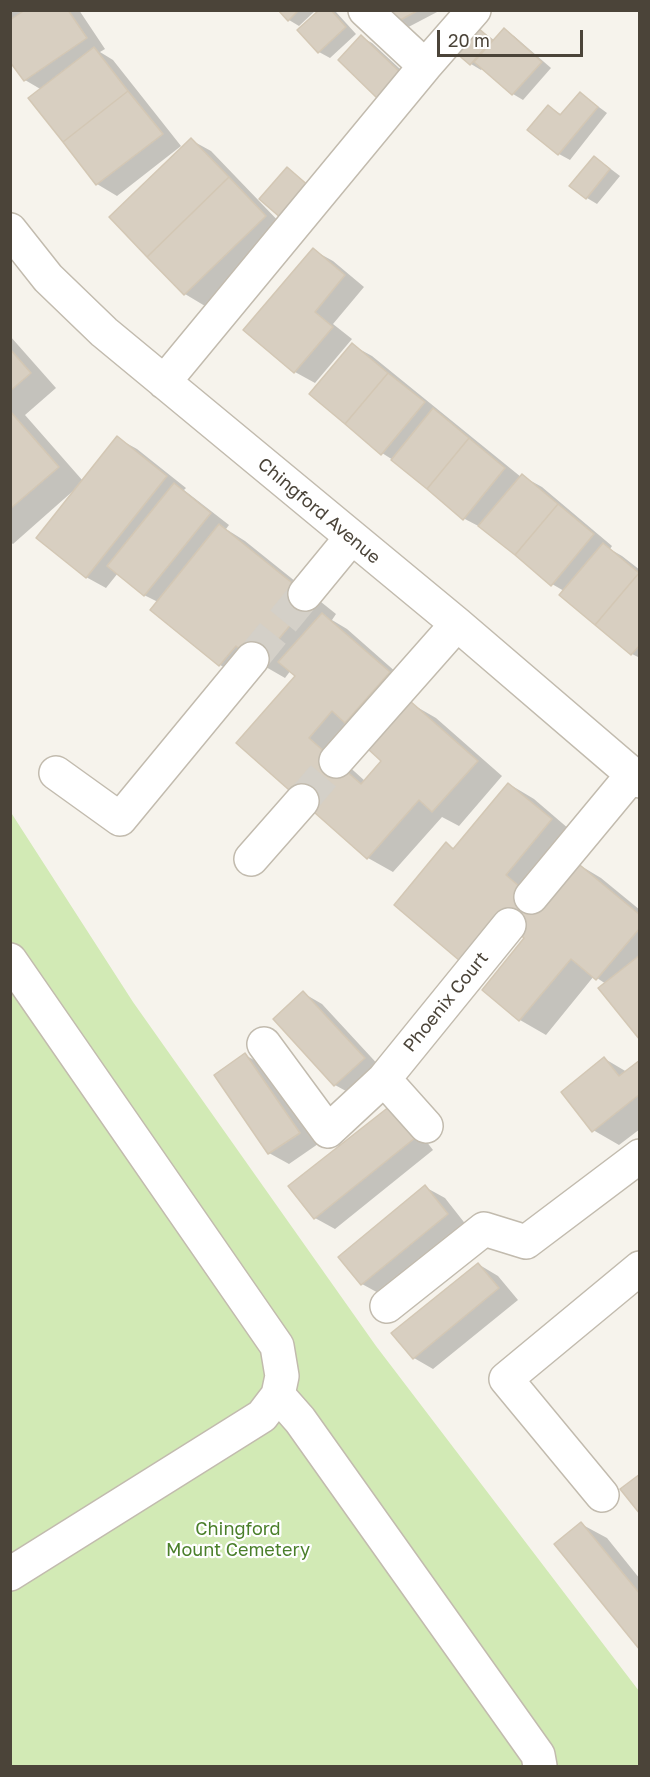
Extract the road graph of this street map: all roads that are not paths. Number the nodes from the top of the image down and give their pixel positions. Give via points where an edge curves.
1 (365, 10) edge
2 (474, 10) edge
3 (425, 66) junction
4 (10, 230) edge
5 (164, 382) junction
6 (351, 538) junction
7 (305, 594) tunnel mouth
8 (457, 624) junction
9 (252, 659) tunnel mouth
10 (336, 761) tunnel mouth
11 (56, 773) dead end
12 (636, 777) edge
13 (302, 801) tunnel mouth
14 (252, 859) dead end
15 (531, 897) dead end
16 (508, 925) dead end
17 (10, 960) edge
18 (264, 1044) dead end
19 (384, 1079) junction
20 (426, 1126) dead end
21 (639, 1156) edge
22 (639, 1268) edge
23 (387, 1306) dead end
24 (278, 1395) junction
25 (602, 1495) dead end
26 (10, 1574) edge
27 (540, 1767) edge

1 - 3 street
2 - 3 street
3 - 5 street
4 - 5 street, Chingford Avenue via 48,278
5 - 6 street, Chingford Avenue
6 - 7 street
6 - 8 street, Chingford Avenue
8 - 10 street
8 - 12 street, Chingford Avenue
9 - 11 street via 120,819
12 - 15 street
13 - 14 street
16 - 19 street, Phoenix Court
17 - 24 street via 277,1346 282,1376
18 - 19 street, Phoenix Court via 327,1131
19 - 20 street
21 - 23 street via 526,1242 484,1229
22 - 25 street via 506,1379
24 - 26 street via 262,1416
24 - 27 street via 300,1420 538,1755

